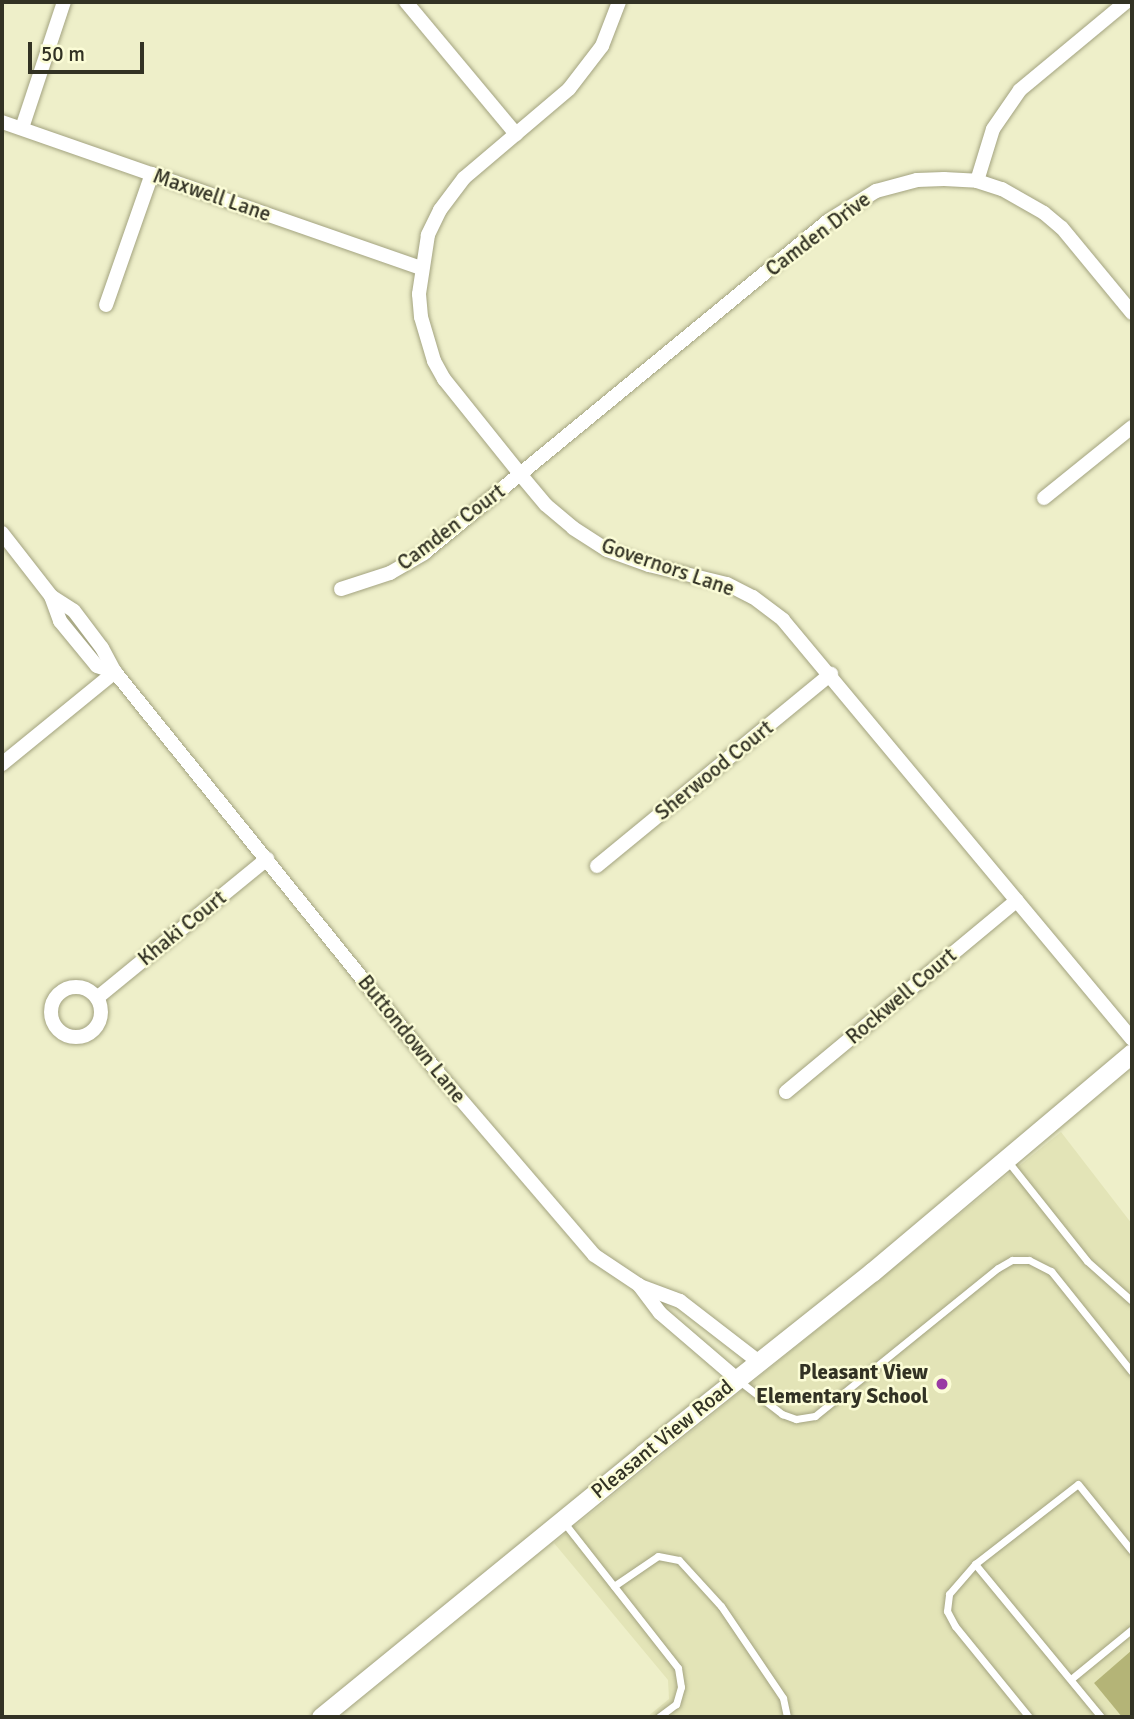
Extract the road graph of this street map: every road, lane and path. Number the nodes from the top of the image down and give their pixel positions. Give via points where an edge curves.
1 (64, 2) edge
2 (406, 2) edge
3 (619, 2) edge
4 (1126, 2) edge
5 (2, 122) edge
6 (22, 128) junction
7 (516, 134) junction
8 (152, 174) junction
9 (977, 181) junction
10 (421, 268) junction
11 (106, 305) dead end
12 (1132, 313) edge
13 (1132, 427) edge
14 (520, 474) junction
15 (1044, 498) dead end
16 (2, 533) edge
17 (341, 589) dead end
18 (115, 672) junction
19 (831, 674) junction
20 (2, 764) edge
21 (267, 859) junction
22 (597, 866) dead end
23 (1017, 900) junction
24 (97, 998) dead end
25 (1132, 1039) edge
26 (1132, 1053) edge
27 (786, 1092) dead end
28 (1006, 1159) junction
29 (639, 1285) junction
30 (1132, 1301) edge
31 (760, 1362) junction
32 (1132, 1372) edge
33 (737, 1379) junction
34 (562, 1520) junction
35 (1132, 1551) edge
36 (975, 1564) junction
37 (614, 1586) junction
38 (1132, 1629) edge
39 (1071, 1679) junction
40 (321, 1717) edge
41 (659, 1717) edge
42 (787, 1717) edge
43 (1029, 1717) edge
44 (1101, 1717) edge

1 - 6 street
2 - 7 street
3 - 7 street, Governors Lane via 589,64 569,89
4 - 9 street via 1020,90 993,129
5 - 6 street, Maxwell Lane
6 - 8 street, Maxwell Lane
7 - 10 street, Governors Lane via 450,194 428,235
8 - 10 street, Maxwell Lane
8 - 11 street
9 - 12 street, Camden Drive via 1045,213
9 - 14 street, Camden Drive via 917,180 855,202
10 - 14 street, Governors Lane via 421,317 434,361
13 - 15 street
14 - 17 street, Camden Court via 408,564
14 - 19 street, Governors Lane via 573,528 607,550 727,584 753,597 783,620
16 - 18 street, Buttondown Lane via 51,596 74,611
18 - 20 street
18 - 21 street, Buttondown Lane
19 - 22 street, Sherwood Court
19 - 23 street, Governors Lane
21 - 24 street, Khaki Court
21 - 29 street, Buttondown Lane via 439,1074 594,1255
23 - 25 street, Governors Lane
23 - 27 street, Rockwell Court
26 - 28 main road, Pleasant View Road
28 - 30 lane via 1087,1261
28 - 31 main road, Pleasant View Road
29 - 31 street via 680,1301
29 - 33 street, Buttondown Lane via 660,1313
31 - 33 main road, Pleasant View Road
32 - 33 lane via 1051,1271 1029,1260 1012,1260 815,1416 796,1419 782,1414
33 - 34 main road, Pleasant View Road
34 - 37 lane
34 - 40 main road, Pleasant View Road
35 - 36 lane via 1078,1484
36 - 39 lane
36 - 43 lane via 949,1594 947,1611
37 - 41 lane via 678,1668 681,1687 676,1704
37 - 42 lane via 658,1556 679,1560 721,1606 783,1698
38 - 39 lane
39 - 44 lane

